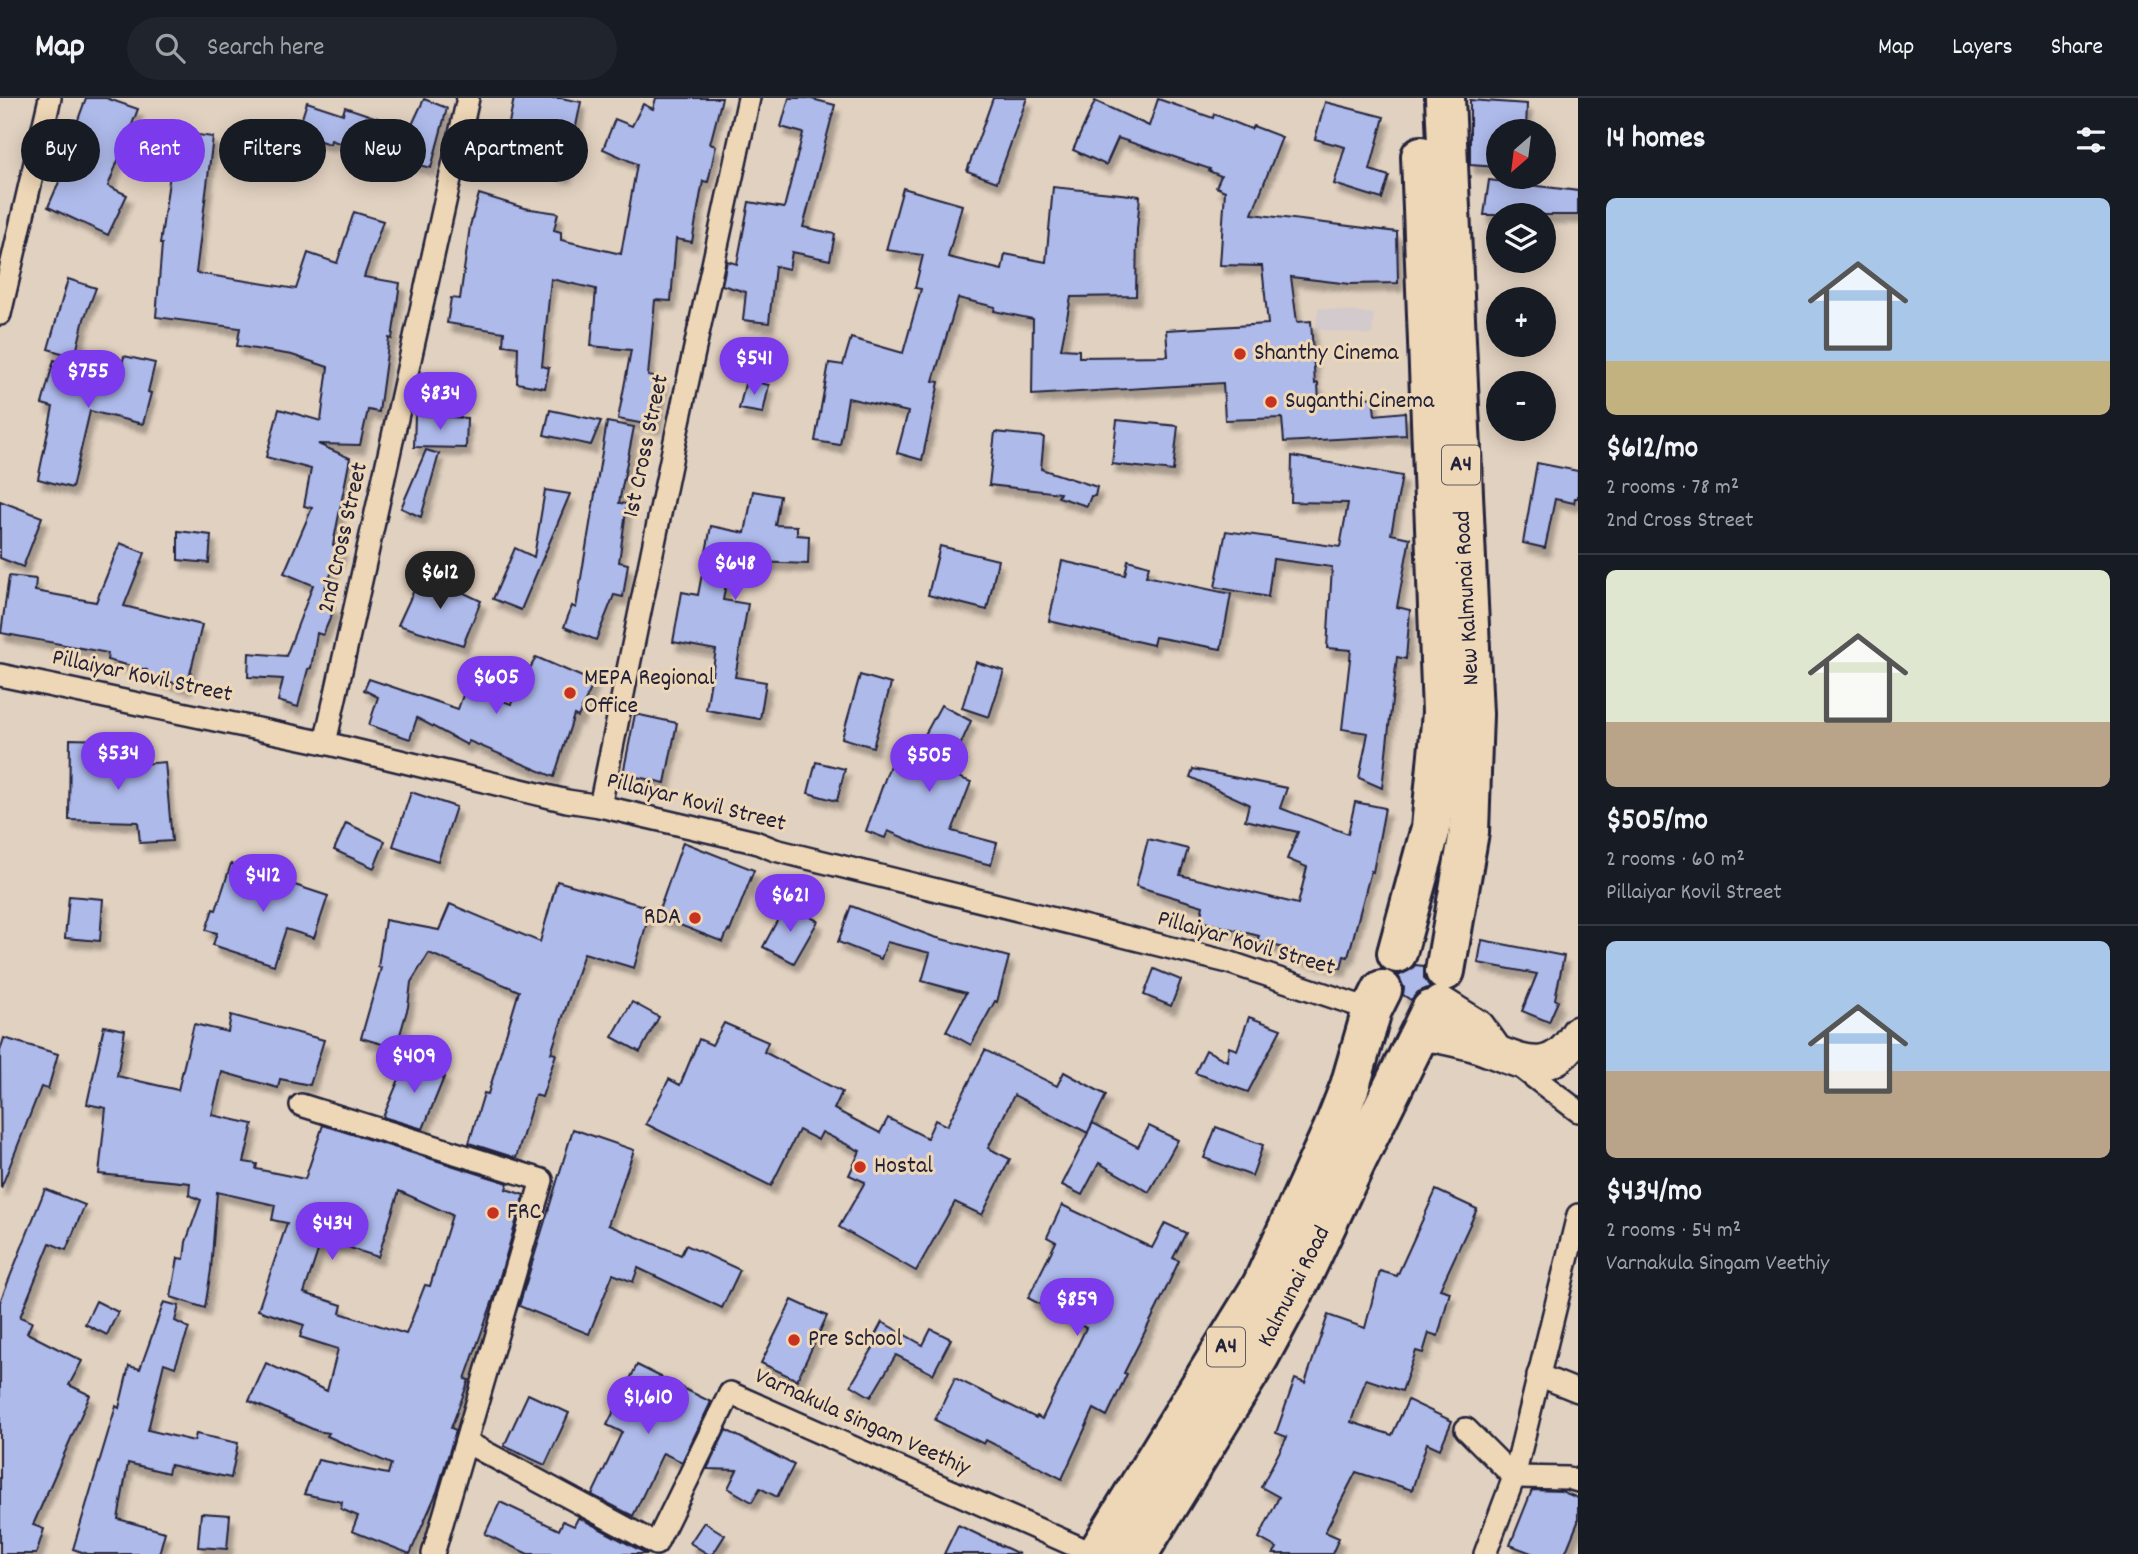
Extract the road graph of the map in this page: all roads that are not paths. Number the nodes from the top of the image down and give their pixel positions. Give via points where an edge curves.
1 (50, 98) edge
2 (468, 98) edge
3 (749, 98) edge
4 (1418, 98) edge
5 (1445, 98) edge
6 (0, 314) edge
7 (0, 675) edge
8 (325, 743) junction
9 (600, 806) junction
10 (1397, 953) junction
11 (1377, 1000) junction
12 (1434, 1004) junction
13 (1578, 1033) edge
14 (1502, 1055) junction
15 (302, 1105) dead end
16 (1578, 1111) edge
17 (1578, 1215) edge
18 (1538, 1375) junction
19 (1578, 1391) edge
20 (1466, 1429) dead end
21 (466, 1442) junction
22 (1514, 1477) junction
23 (1578, 1481) edge
24 (433, 1554) edge
25 (1096, 1554) edge
26 (1138, 1554) edge
27 (1485, 1554) edge

1 - 6 street
2 - 8 street, 2nd Cross Street
3 - 9 street, 1st Cross Street
4 - 10 highway, New Kalmunai Road / A4 via 1442,713 1431,828
5 - 12 highway, New Kalmunai Road / A4 via 1473,714 1469,832
7 - 8 street, Pillaiyar Kovil Street
8 - 9 street, Pillaiyar Kovil Street
9 - 11 street, Pillaiyar Kovil Street
10 - 11 highway via 1383,969
10 - 12 highway via 1425,951 1434,955
11 - 12 highway via 1412,1014
11 - 25 highway, Kalmunai Road / A4 via 1333,1129 1262,1285
12 - 14 main road via 1471,1044
12 - 26 highway, Kalmunai Road / A4 via 1302,1278
13 - 14 main road via 1567,1049 1545,1062 1527,1064
14 - 16 street
15 - 21 street via 542,1180
17 - 18 street
18 - 19 street
18 - 22 street
20 - 22 street
21 - 24 street
21 - 25 street, Varnakula Singam Veethiy via 656,1544 730,1393
22 - 23 street
22 - 27 street

